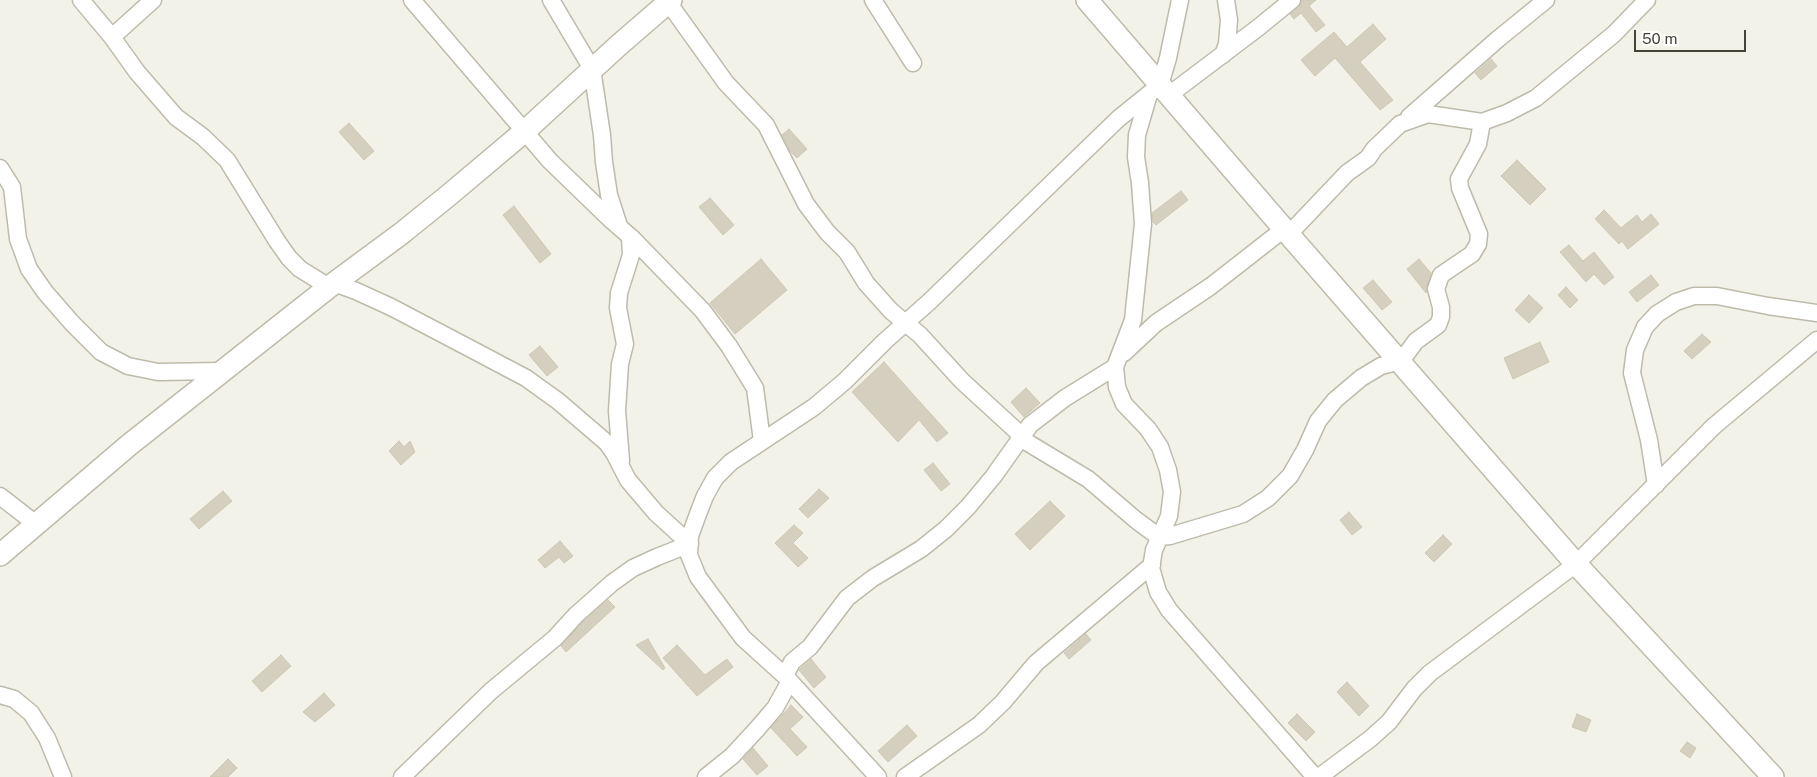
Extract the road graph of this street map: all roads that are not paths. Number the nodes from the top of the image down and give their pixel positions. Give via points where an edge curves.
1 (81, 0) edge
2 (153, 0) edge
3 (412, 0) edge
4 (551, 0) edge
5 (873, 0) edge
6 (1087, 0) edge
7 (1180, 0) edge
8 (1226, 0) edge
9 (1292, 0) edge
10 (1546, 0) edge
11 (1647, 0) edge
12 (670, 1) edge
13 (112, 37) junction
14 (1222, 55) junction
15 (912, 63) dead end
16 (592, 69) junction
17 (1159, 91) junction
18 (1482, 122) junction
19 (1400, 124) junction
20 (525, 131) junction
21 (0, 168) edge
22 (625, 232) junction
23 (1286, 232) junction
24 (332, 285) junction
25 (1817, 313) edge
26 (905, 324) junction
27 (1817, 340) edge
28 (1401, 361) junction
29 (1116, 364) junction
30 (222, 371) junction
31 (1021, 437) junction
32 (762, 441) junction
33 (622, 468) junction
34 (1656, 485) junction
35 (0, 496) edge
36 (36, 524) junction
37 (1159, 537) junction
38 (690, 544) junction
39 (0, 555) edge
40 (1576, 564) junction
41 (1152, 565) junction
42 (788, 678) junction
43 (0, 696) edge
44 (63, 777) edge
45 (402, 777) edge
46 (706, 777) edge
47 (878, 777) edge
48 (905, 777) edge
49 (1317, 777) edge
50 (1773, 777) edge

1 - 13 street
2 - 13 street
3 - 20 street
4 - 16 street
5 - 15 street
6 - 17 street
7 - 17 street
8 - 14 street via 1229,20 1227,44
9 - 14 street
10 - 19 street
11 - 18 street via 1614,34 1536,98 1507,114
12 - 16 street
12 - 26 street via 726,83 766,125 806,204 847,252 866,283
13 - 24 street via 176,117 227,160 289,258 300,269
14 - 17 street
16 - 20 street
16 - 22 street via 609,195
17 - 23 street
17 - 26 street via 1118,119
17 - 29 street via 1137,135 1143,224 1133,320
18 - 19 street via 1428,114
18 - 28 street via 1478,144 1459,179 1479,234 1478,244 1472,254 1441,275 1436,289 1441,307 1438,325 1416,341
19 - 23 street via 1368,158 1347,173
20 - 22 street via 550,162
20 - 24 street via 402,233
21 - 30 street via 12,187 18,239 29,269 45,292 101,352 128,366 158,372
22 - 32 street via 703,310 729,346 755,388
22 - 33 street via 631,255 619,293 618,308 625,344 620,364 617,411
23 - 28 street
23 - 29 street via 1156,323
24 - 30 street
24 - 33 street via 356,290 391,306 526,378 608,443
25 - 34 street via 1717,296 1694,296 1657,314 1645,327 1635,350 1632,373 1649,440
26 - 31 street via 920,335 962,381
26 - 32 street via 814,407
27 - 34 street via 1714,426
28 - 37 street via 1381,366 1360,378 1335,400 1318,421 1290,476 1268,498 1243,514
28 - 40 street
29 - 31 street via 1065,398
29 - 37 street via 1117,387 1124,404 1160,447 1168,470 1172,492 1169,516
30 - 36 street
31 - 37 street via 1088,479
31 - 42 street via 994,477 946,529 847,598 810,647 792,662
32 - 38 street via 731,462 715,478 698,514
33 - 38 street via 650,506
34 - 40 street
35 - 36 street
36 - 39 street
37 - 41 street
38 - 42 street via 689,555 698,577 726,617 743,638
38 - 45 street via 634,568 612,583 555,638 491,691
40 - 49 street via 1430,674 1389,722
40 - 50 street
41 - 48 street via 1036,663 1004,702 978,725
41 - 49 street via 1158,592 1169,610
42 - 46 street via 775,708 732,756
42 - 47 street
43 - 44 street via 14,699 31,713 48,738

